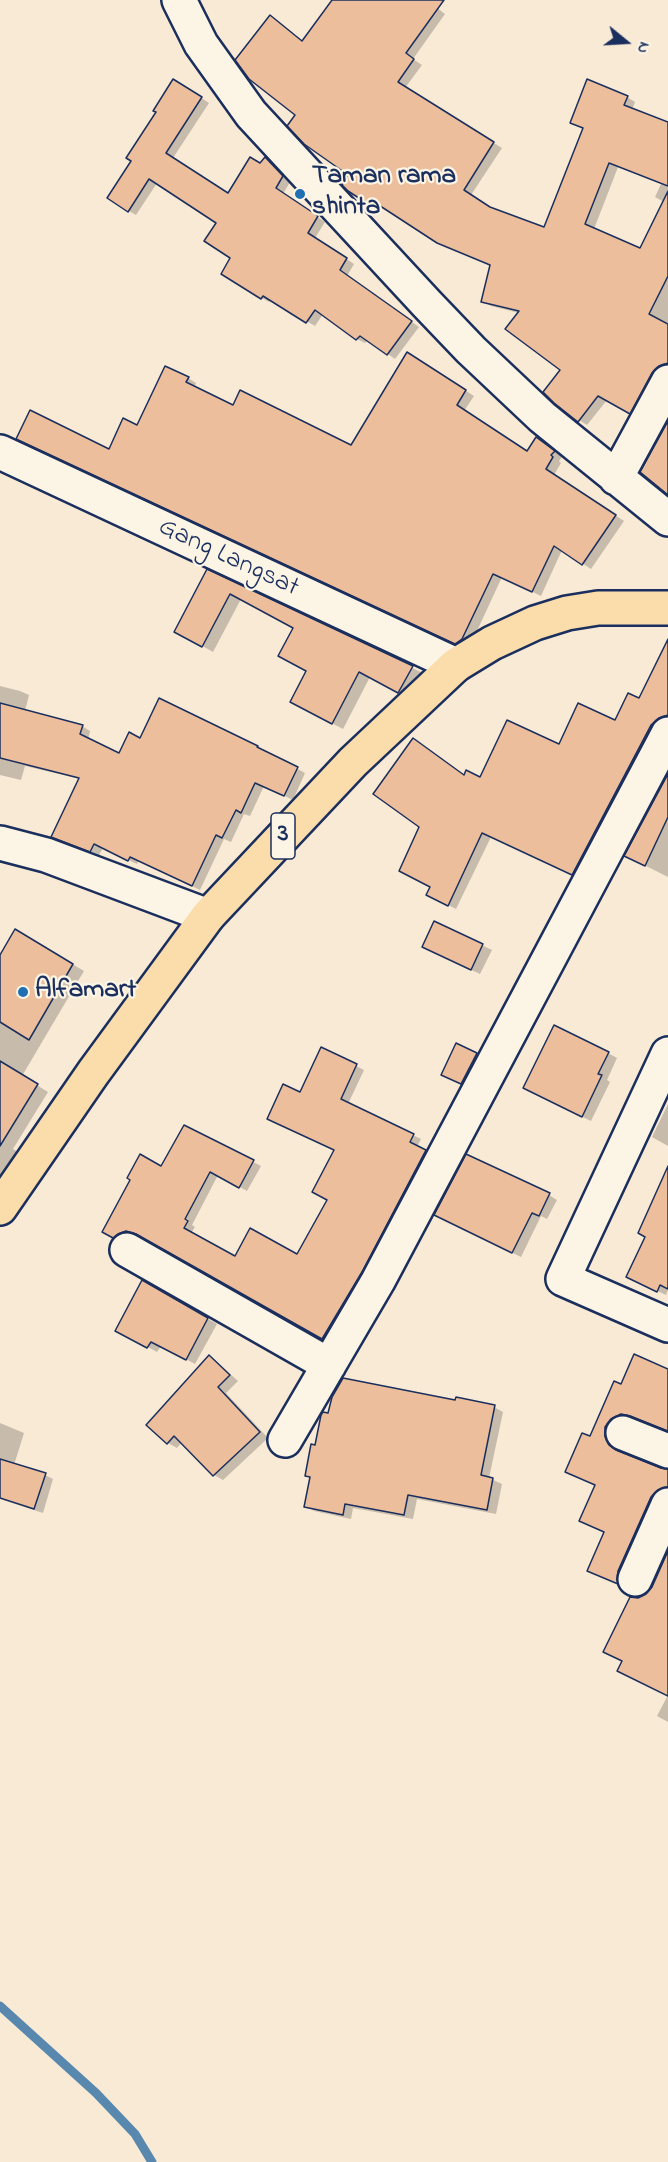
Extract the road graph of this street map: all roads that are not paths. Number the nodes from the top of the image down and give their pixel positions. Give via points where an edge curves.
1 (179, 0) edge
2 (668, 382) edge
3 (0, 452) edge
4 (616, 478) junction
5 (668, 519) edge
6 (668, 608) edge
7 (456, 665) junction
8 (668, 734) edge
9 (0, 843) edge
10 (208, 916) junction
11 (668, 1054) edge
12 (0, 1208) edge
13 (127, 1250) dead end
14 (668, 1325) edge
15 (329, 1365) junction
16 (623, 1433) dead end
17 (285, 1440) dead end
18 (668, 1451) edge
19 (668, 1506) edge
20 (634, 1578) dead end

1 - 4 street via 201,44 251,114 471,350 542,417
2 - 4 street
3 - 7 street, Gang Langsat
4 - 5 street
6 - 7 highway, 3 via 598,608 567,613 492,643
7 - 10 highway, 3 via 353,762
8 - 15 street via 378,1281
9 - 10 street via 46,855
10 - 12 highway, 3
11 - 14 street via 564,1279
13 - 15 street
15 - 17 street
16 - 18 street
19 - 20 street

